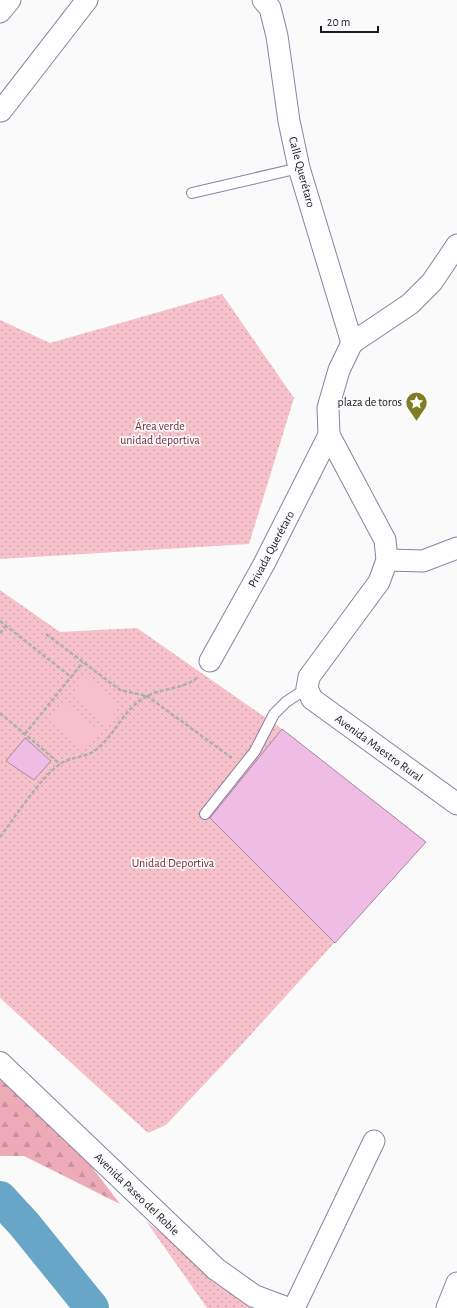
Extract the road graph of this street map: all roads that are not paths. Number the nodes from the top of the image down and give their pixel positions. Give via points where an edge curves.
1 (10, 0) edge
2 (87, 0) edge
3 (269, 2) edge
4 (0, 12) edge
5 (1, 111) edge
6 (300, 168) junction
7 (192, 193) dead end
8 (457, 245) edge
9 (352, 343) junction
10 (329, 435) junction
11 (457, 548) edge
12 (387, 560) junction
13 (210, 661) road end
14 (307, 688) junction
15 (457, 804) edge
16 (205, 814) dead end
17 (0, 1063) edge
18 (374, 1141) dead end
19 (457, 1284) edge
20 (286, 1308) edge
21 (294, 1308) edge
22 (446, 1308) edge

1 - 4 street
2 - 5 street
3 - 6 street, Calle Querétaro via 277,36 289,121
6 - 7 lane
6 - 9 street, Calle Querétaro
8 - 9 street via 432,282 410,304
9 - 10 street via 339,370 328,408
10 - 12 street via 385,540
10 - 13 street, Privada Querétaro via 264,564
11 - 12 street via 423,561
12 - 14 street via 379,582 309,677
14 - 15 street, Avenida Maestro Rural via 312,699
14 - 16 lane via 274,714 255,751
17 - 20 street, Avenida Paseo del Roble via 216,1269 254,1296
18 - 21 street
19 - 22 street

